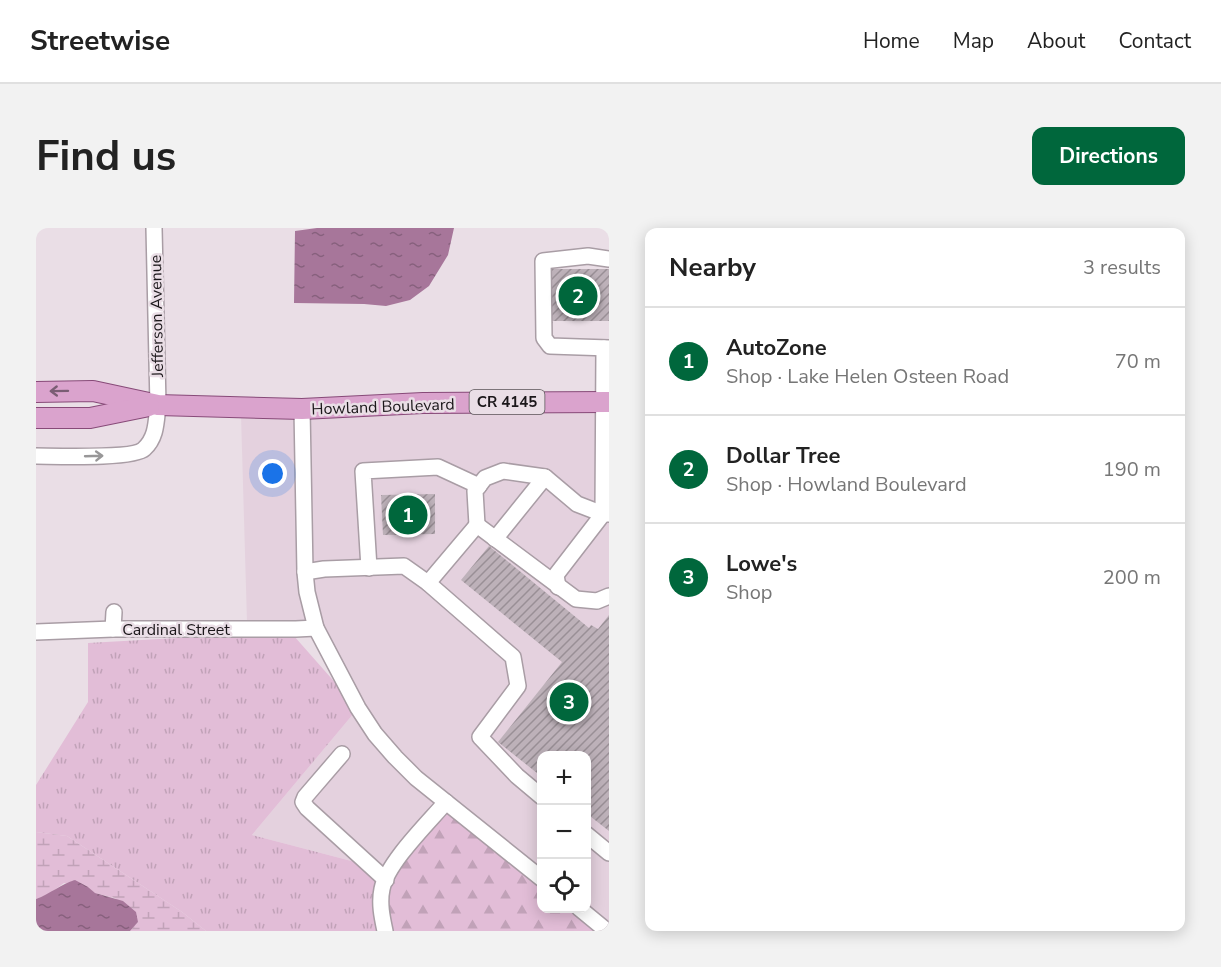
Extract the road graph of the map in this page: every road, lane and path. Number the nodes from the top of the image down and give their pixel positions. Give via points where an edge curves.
1 (154, 228) edge
2 (609, 259) edge
3 (606, 348) edge
4 (36, 392) edge
5 (607, 402) edge
6 (158, 405) junction
7 (302, 409) junction
8 (36, 418) edge
9 (36, 456) edge
10 (545, 477) junction
11 (479, 486) junction
12 (606, 514) edge
13 (477, 525) junction
14 (495, 539) junction
15 (369, 568) junction
16 (305, 572) junction
17 (428, 583) junction
18 (558, 586) junction
19 (609, 596) edge
20 (114, 612) dead end
21 (316, 628) junction
22 (113, 629) junction
23 (36, 632) edge
24 (342, 754) dead end
25 (537, 792) edge
26 (446, 802) junction
27 (591, 838) edge
28 (609, 853) edge
29 (537, 875) edge
30 (386, 880) junction
31 (584, 913) edge
32 (385, 931) edge
33 (607, 931) edge

1 - 6 street, Jefferson Avenue
2 - 3 street via 588,256 543,261 544,338 550,346
3 - 5 street
6 -> 4 main road, Howland Boulevard / CR 4145 via 93,391
5 - 7 main road, Howland Boulevard / CR 4145 via 423,403
5 - 12 street
6 - 7 main road, Howland Boulevard / CR 4145
6 - 8 main road, Howland Boulevard / CR 4145 via 90,418
9 -> 6 street, Jefferson Avenue via 142,452 154,434
7 - 16 street
10 - 11 street via 502,471 485,478
10 - 12 street via 577,504
10 - 14 street
11 - 13 street
11 - 15 street via 438,467 363,471
12 - 18 street via 556,575
13 - 14 street
13 - 17 street
14 - 18 street
15 - 16 street
15 - 17 street via 404,566
16 - 21 street
17 - 25 street via 513,657 518,686 480,736
18 - 19 street via 576,599 597,602
20 - 22 street
21 - 22 street, Cardinal Street
21 - 26 street via 375,734 416,778
22 - 23 street, Cardinal Street
24 - 30 street via 303,802
26 - 29 street
26 - 30 street via 392,865
27 - 28 street
30 - 32 street via 381,913
31 - 33 street

